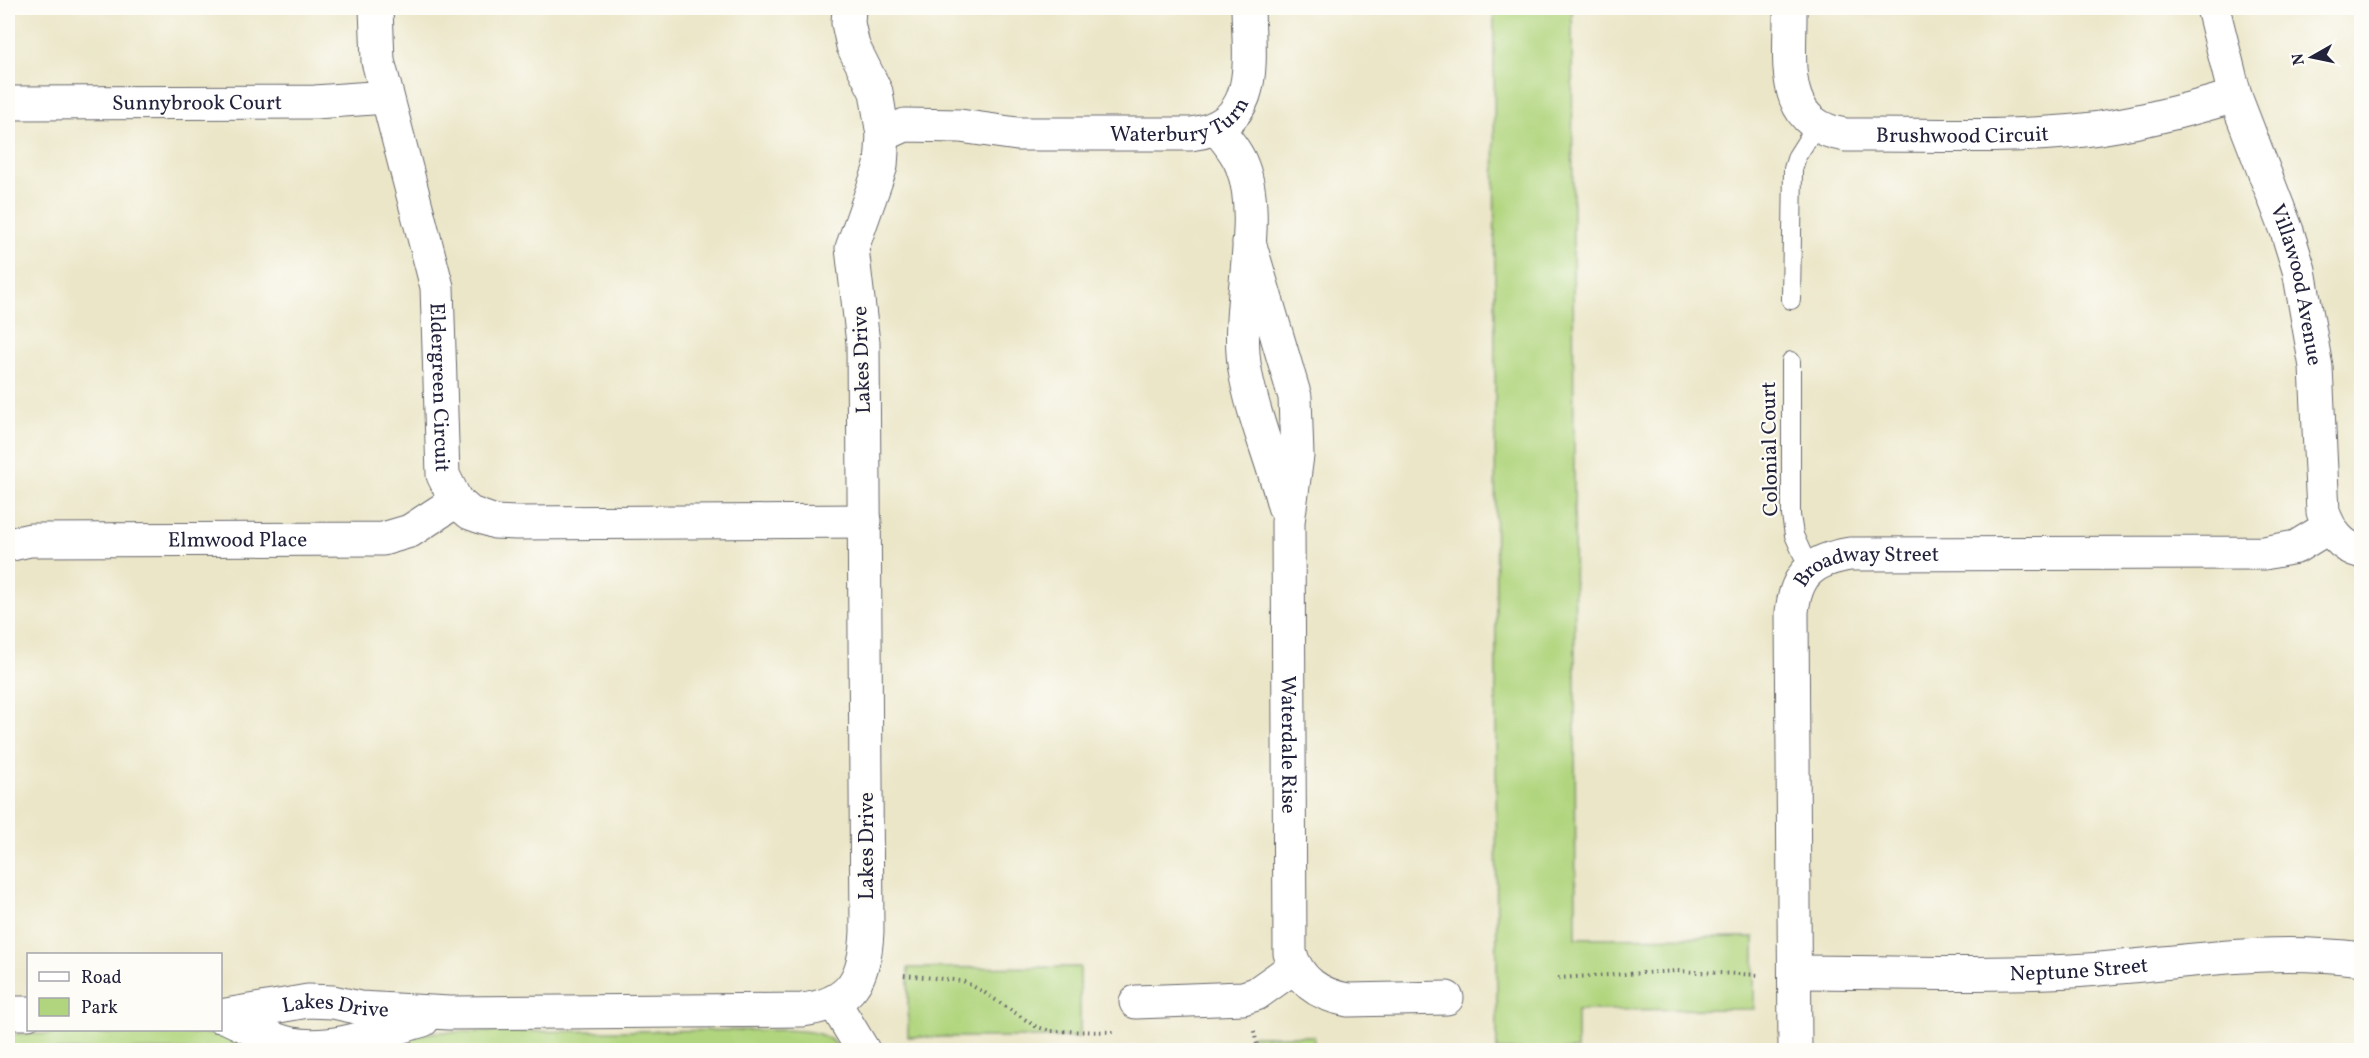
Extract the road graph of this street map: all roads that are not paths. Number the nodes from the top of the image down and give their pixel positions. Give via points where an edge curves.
1 (376, 8) edge
2 (849, 8) edge
3 (866, 8) edge
4 (1248, 8) edge
5 (1790, 8) edge
6 (2213, 8) edge
7 (2235, 96) junction
8 (387, 97) junction
9 (8, 103) edge
10 (1816, 126) junction
11 (1217, 128) junction
12 (898, 136) junction
13 (1791, 300) dead end
14 (1791, 361) dead end
15 (456, 501) junction
16 (865, 521) junction
17 (2329, 527) junction
18 (8, 545) edge
19 (2361, 552) edge
20 (1809, 569) junction
21 (2361, 959) edge
22 (1294, 966) junction
23 (1795, 972) junction
24 (1447, 999) dead end
25 (834, 1002) junction
26 (1136, 1002) dead end
27 (8, 1013) edge
28 (27, 1013) edge
29 (449, 1013) junction
30 (222, 1016) edge
31 (863, 1050) edge
32 (1795, 1050) edge

1 - 8 street, Eldergreen Circuit via 378,61
2 - 12 street, Lakes Drive via 854,46
3 - 12 street, Lakes Drive via 873,39 897,81 903,103
4 - 11 street, Waterbury Turn via 1246,92 1239,108
5 - 10 street via 1792,90 1803,115
6 - 7 street, Villawood Avenue
7 - 10 street, Brushwood Circuit via 2172,115 2082,130 1846,135
7 - 17 street, Villawood Avenue via 2288,231 2299,270 2316,367 2321,491
8 - 9 street, Sunnybrook Court via 315,102
8 - 15 street, Eldergreen Circuit via 438,287 441,461 445,481
10 - 13 lane via 1793,169
11 - 12 street, Waterbury Turn via 1191,134 1017,134 960,126
11 - 22 street, Waterdale Rise via 1242,166 1249,196 1245,370 1288,522 1289,935
12 - 16 street, Lakes Drive via 881,166 852,248 863,343
14 - 20 lane, Colonial Court via 1791,515 1794,535
15 - 16 street, Eldergreen Circuit via 483,519 516,523
15 - 18 street, Elmwood Place via 410,531 383,539 30,540
16 - 25 street, Lakes Drive via 866,953 857,980
17 - 19 street via 2349,548
17 - 20 street, Broadway Street via 2296,547 2264,553 1850,554 1828,558
20 - 23 street, Broadway Street via 1795,589 1792,612
21 - 23 street, Neptune Street via 2244,955 2070,971
22 - 24 street via 1307,983 1332,997
22 - 26 street via 1256,994 1243,998
23 - 32 street, Broadway Street
25 - 29 street, Lakes Drive via 801,1010
25 - 31 street
27 - 28 street
29 - 30 street, Lakes Drive via 308,1001
29 - 30 street, Lakes Drive via 315,1045 292,1044

